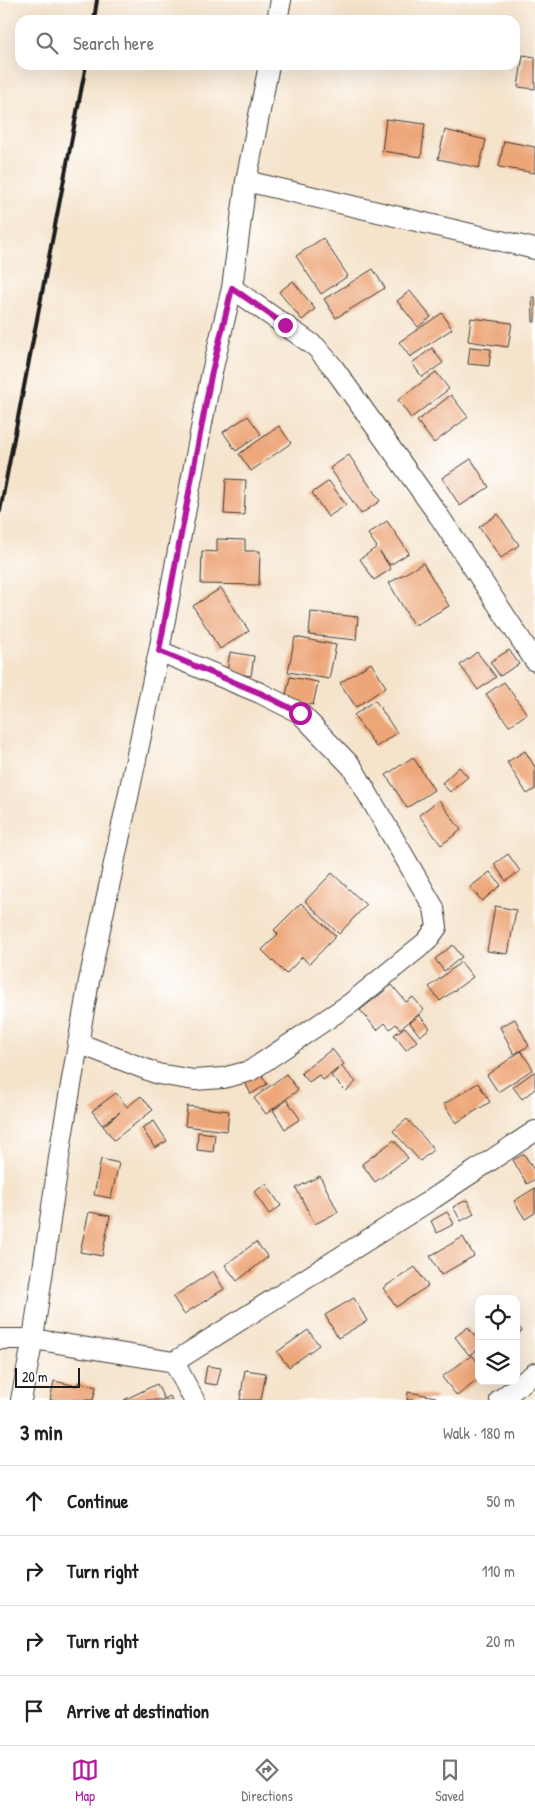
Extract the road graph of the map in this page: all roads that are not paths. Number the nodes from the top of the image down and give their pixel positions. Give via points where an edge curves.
1 (281, 0) edge
2 (278, 15) edge
3 (268, 70) edge
4 (246, 181) junction
5 (535, 249) edge
6 (232, 288) junction
7 (159, 651) junction
8 (535, 661) edge
9 (78, 1044) junction
10 (535, 1131) edge
11 (0, 1339) edge
12 (33, 1339) junction
13 (174, 1362) junction
14 (535, 1373) edge
15 (21, 1400) edge
16 (194, 1400) edge
17 (500, 1400) edge

1 - 2 street
3 - 4 street
4 - 5 street
4 - 6 street
6 - 7 street via 211,376
6 - 8 street via 316,347 333,367 439,516
7 - 9 street
7 - 9 street via 300,713 352,767 434,908 437,928 427,942 351,1003 250,1070 223,1078 194,1080 158,1074
9 - 12 street
10 - 13 street
11 - 12 street
12 - 13 street
12 - 15 street
13 - 16 street
14 - 17 street

